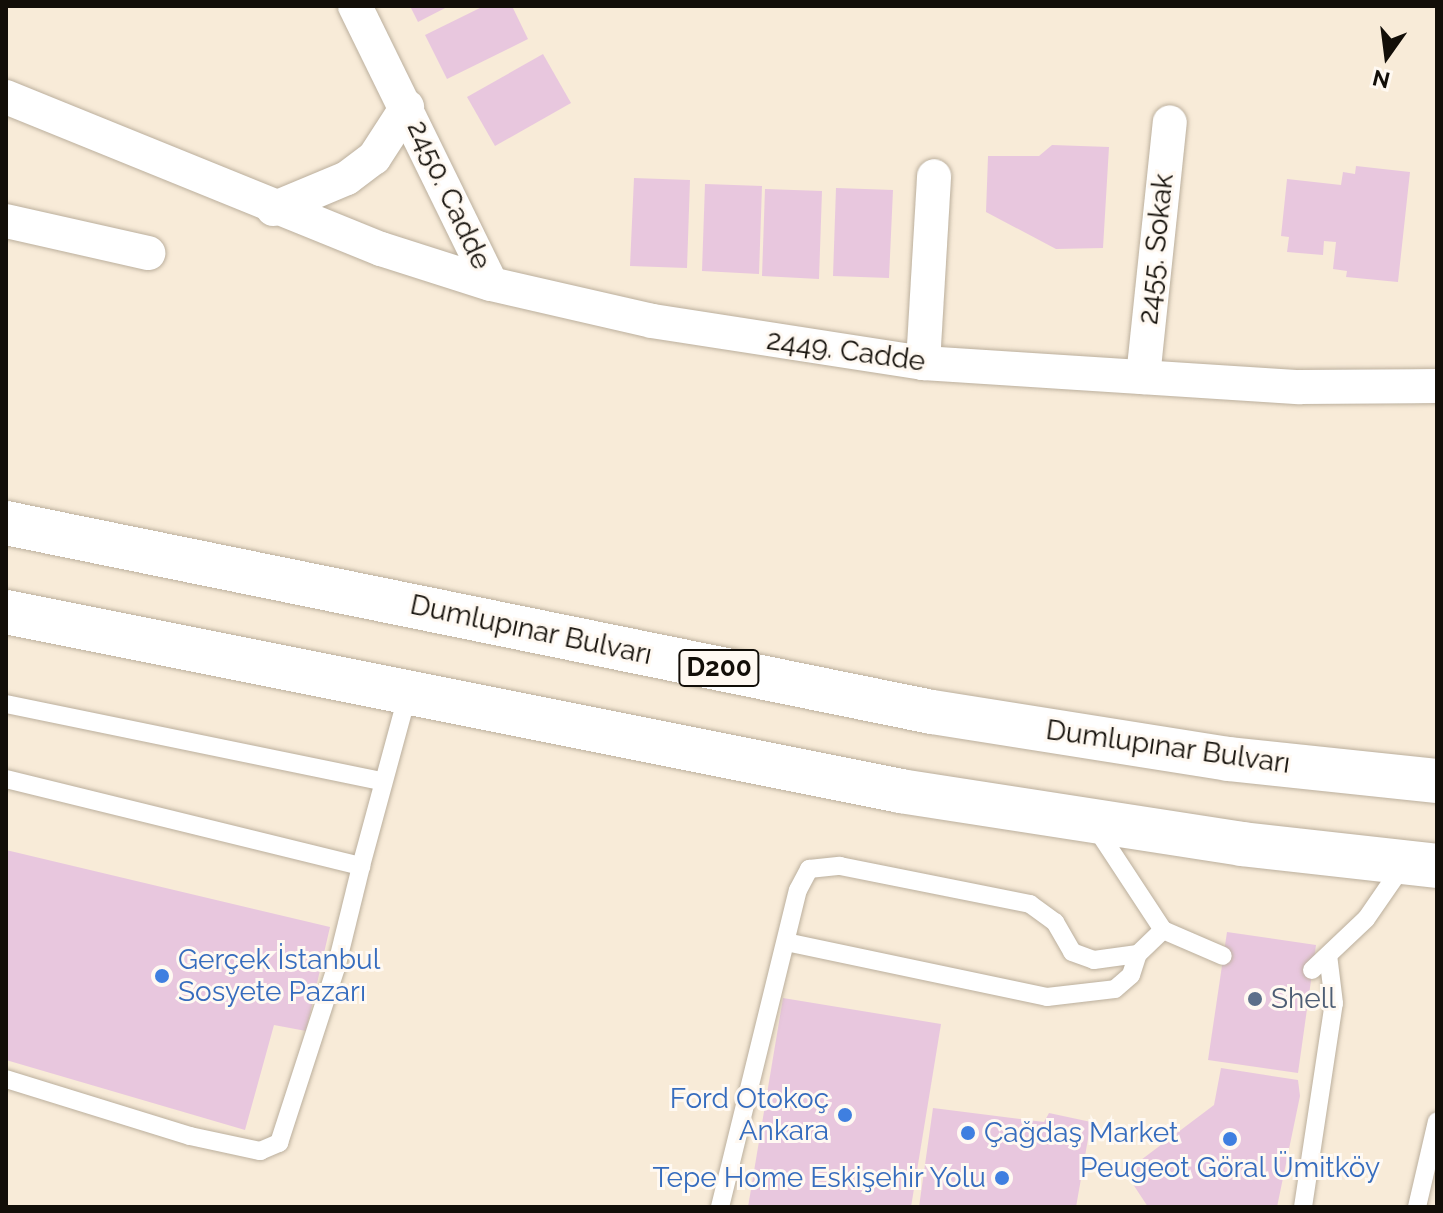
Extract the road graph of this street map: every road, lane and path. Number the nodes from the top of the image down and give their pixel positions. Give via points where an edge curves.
1 (355, 6) edge
2 (6, 97) edge
3 (407, 107) junction
4 (1170, 122) dead end
5 (934, 176) dead end
6 (273, 209) junction
7 (6, 221) edge
8 (148, 253) dead end
9 (491, 284) junction
10 (923, 363) junction
11 (1143, 377) junction
12 (1437, 386) edge
13 (6, 523) edge
14 (6, 612) edge
15 (408, 693) junction
16 (6, 704) edge
17 (6, 779) edge
18 (380, 781) junction
19 (1437, 781) edge
20 (1093, 823) junction
21 (1421, 865) edge
22 (361, 866) junction
23 (1163, 930) junction
24 (786, 942) junction
25 (1138, 954) junction
26 (1328, 955) junction
27 (1223, 956) dead end
28 (1312, 970) dead end
29 (6, 1079) edge
30 (1437, 1121) edge
31 (720, 1207) edge
32 (1303, 1207) edge
33 (1417, 1207) edge

1 - 3 street, 2450. Cadde
2 - 6 street, 2449. Cadde
3 - 6 street, 2450. Cadde via 374,158 347,178
3 - 9 street, 2450. Cadde
4 - 11 street, 2455. Sokak
5 - 10 street
6 - 9 street, 2449. Cadde
7 - 8 street
9 - 10 street, 2449. Cadde via 652,321
10 - 11 street, 2449. Cadde
11 - 12 street, 2449. Cadde via 1299,387
13 - 19 highway, Dumlupınar Bulvarı / D200 via 932,712 1228,759
14 - 15 highway
15 - 18 lane via 401,729
15 - 20 highway via 901,791
16 - 18 lane
17 - 22 lane
18 - 22 lane
20 - 21 highway
20 - 23 lane
21 - 26 lane
22 - 29 lane via 336,968 279,1143 260,1151 190,1136
23 - 25 lane
23 - 27 lane
24 - 25 lane via 1047,997 1115,989 1131,975
24 - 25 lane via 798,890 809,869 840,866 1030,904 1055,922 1072,952 1094,960
24 - 31 lane
26 - 28 lane
26 - 32 lane via 1334,1003
30 - 33 lane

